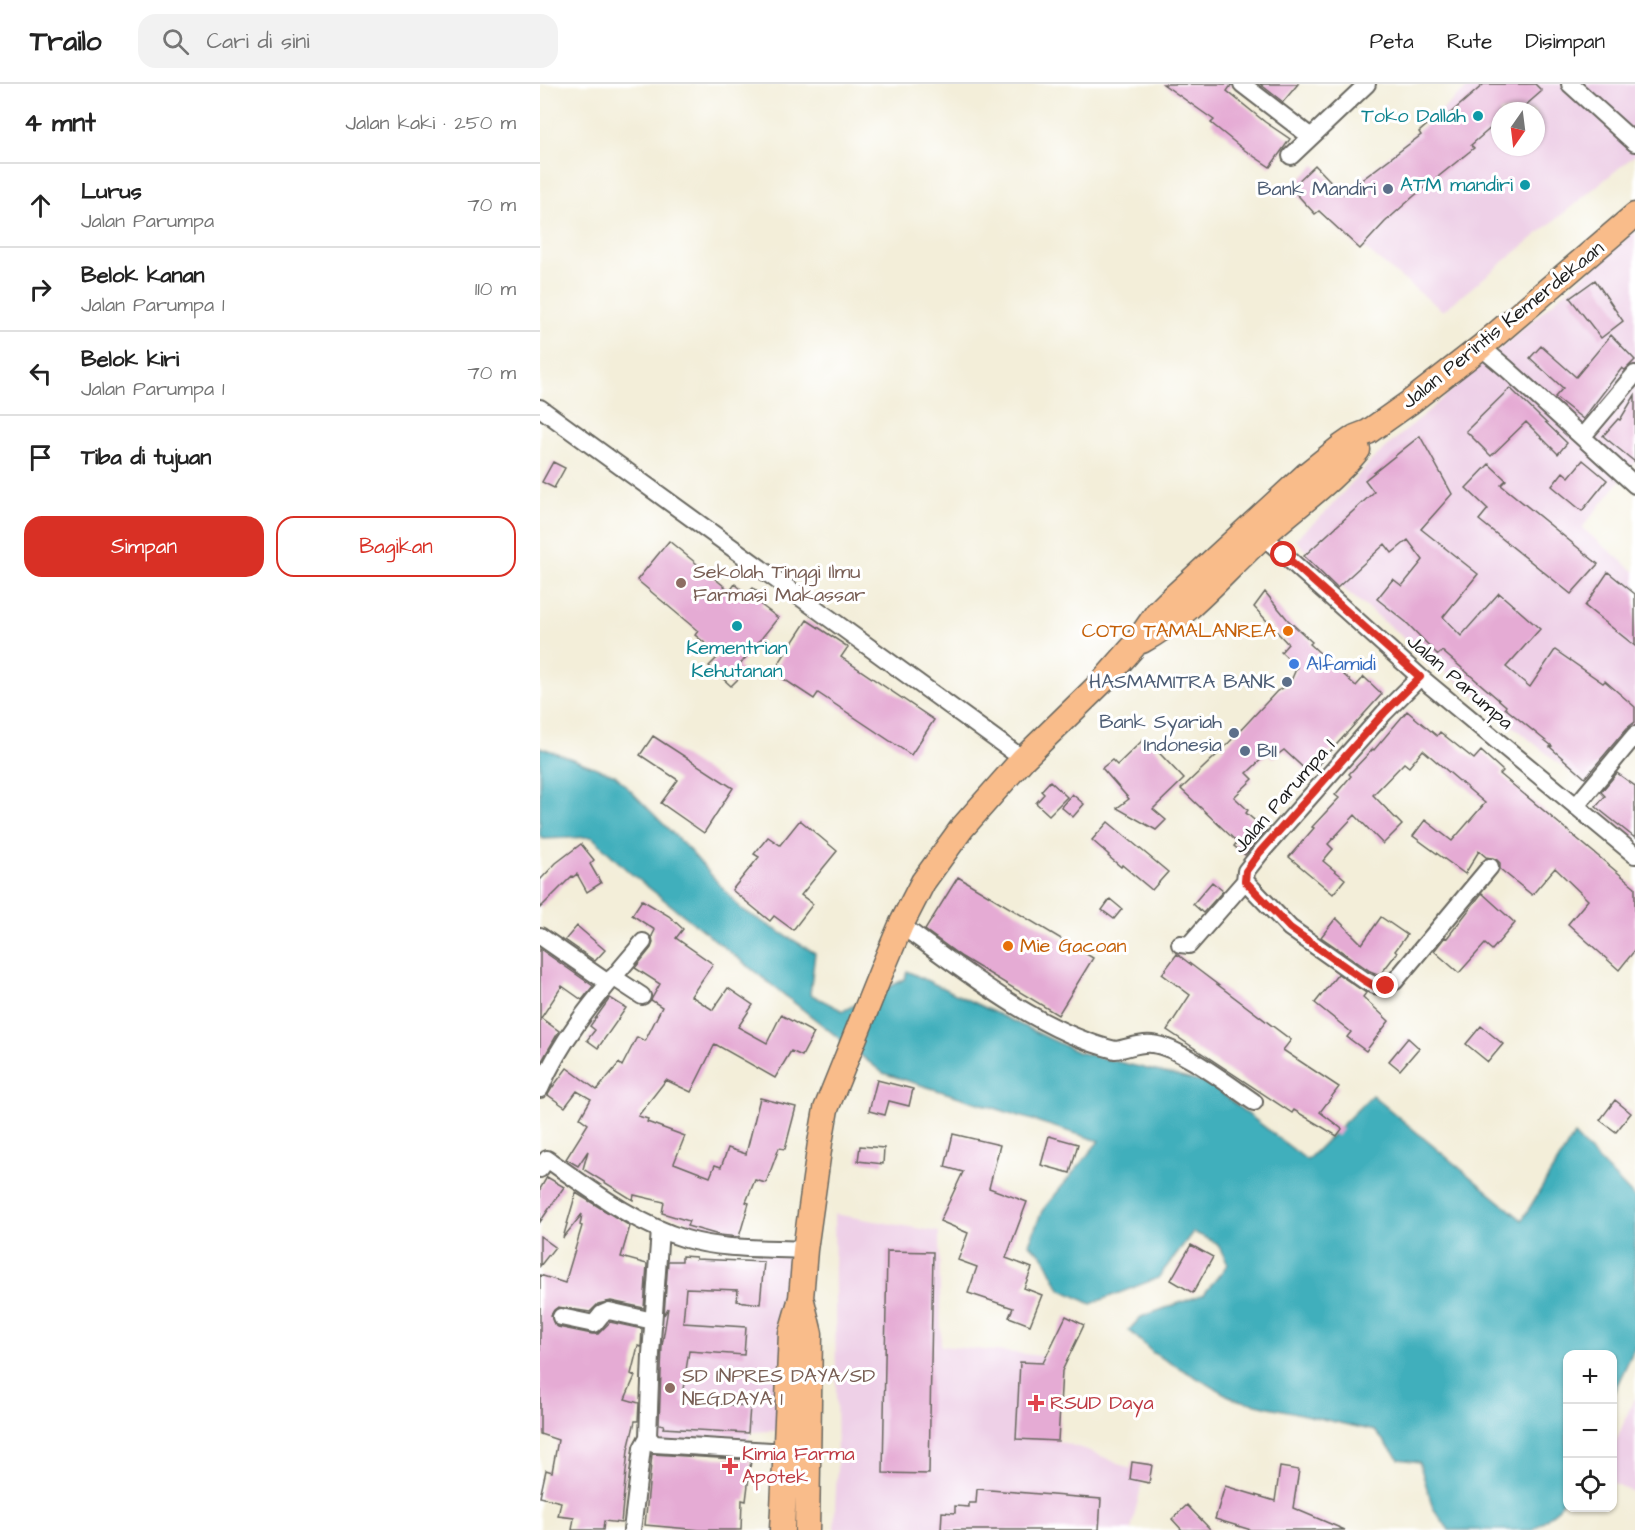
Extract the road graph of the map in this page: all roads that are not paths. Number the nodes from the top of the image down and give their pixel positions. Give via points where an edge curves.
1 (1242, 84) edge
2 (1367, 84) edge
3 (1570, 84) edge
4 (1311, 137) junction
5 (1635, 143) edge
6 (1291, 156) dead end
7 (1635, 215) edge
8 (1480, 347) junction
9 (1635, 374) edge
10 (540, 408) edge
11 (1368, 432) junction
12 (1582, 437) junction
13 (1632, 477) edge
14 (1263, 536) junction
15 (1134, 646) junction
16 (1420, 677) junction
17 (1635, 735) edge
18 (1023, 759) junction
19 (1576, 806) junction
20 (1635, 855) edge
21 (1490, 867) dead end
22 (1245, 881) junction
23 (901, 925) junction
24 (540, 936) edge
25 (643, 942) dead end
26 (1180, 944) dead end
27 (610, 980) junction
28 (642, 996) dead end
29 (540, 1089) edge
30 (1254, 1102) dead end
31 (540, 1168) edge
32 (660, 1230) junction
33 (804, 1250) junction
34 (801, 1298) junction
35 (561, 1317) dead end
36 (653, 1322) junction
37 (648, 1437) junction
38 (787, 1452) junction
39 (632, 1530) edge
40 (782, 1530) edge
41 (807, 1530) edge

1 - 4 street
2 - 4 street
3 - 5 street
4 - 6 street
7 - 8 highway, Jalan Perintis Kemerdekaan
8 - 11 highway, Jalan Perintis Kemerdekaan
8 - 12 street
9 - 12 street
10 - 18 street
11 - 14 highway, Jalan Perintis Kemerdekaan via 1352,457 1323,486
11 - 15 highway, Jalan Perintis Kemerdekaan via 1355,437 1307,474 1156,613
12 - 13 street
14 - 15 highway, Jalan Perintis Kemerdekaan via 1169,625
14 - 16 street, Jalan Parumpa
15 - 18 highway, Jalan Perintis Kemerdekaan
16 - 19 street, Jalan Parumpa
16 - 22 street, Jalan Parumpa 1 via 1260,852 1246,871
17 - 19 street
18 - 23 highway, Jalan Perintis Kemerdekaan via 962,828 923,882
19 - 20 street, Jalan Parumpa
21 - 22 street, Jalan Parumpa 1 via 1395,981 1376,987 1290,928
22 - 26 street via 1189,945
23 - 30 street via 991,990 1055,1026 1115,1050 1143,1043 1163,1046
23 - 33 highway, Jalan Perintis Kemerdekaan via 826,1109
24 - 27 street
25 - 27 street
27 - 28 street
27 - 29 street via 550,1065
31 - 32 street via 547,1160
32 - 33 street via 709,1244
32 - 36 street
33 - 34 highway, Jalan Perintis Kemerdekaan
34 - 38 highway, Jalan Perintis Kemerdekaan via 791,1333
34 - 41 highway, Jalan Perintis Kemerdekaan via 810,1334
35 - 36 street via 594,1324 609,1311
36 - 37 street
37 - 38 street via 654,1444
37 - 39 street via 642,1448
38 - 40 highway, Jalan Perintis Kemerdekaan

